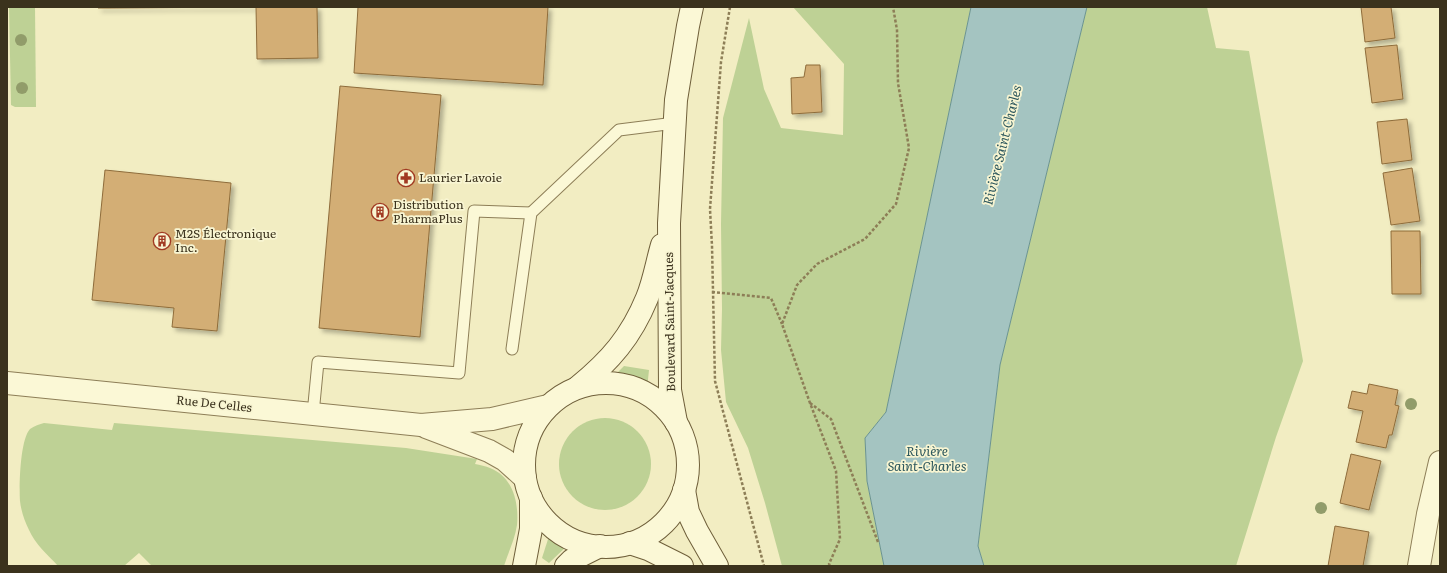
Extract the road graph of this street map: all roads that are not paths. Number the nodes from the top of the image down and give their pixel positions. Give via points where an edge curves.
1 (692, 7) edge
2 (675, 123) junction
3 (531, 213) junction
4 (669, 223) junction
5 (512, 348) dead end
6 (7, 383) edge
7 (576, 388) junction
8 (548, 406) junction
9 (313, 414) junction
10 (676, 422) junction
11 (421, 425) junction
12 (1440, 462) edge
13 (528, 488) junction
14 (684, 490) junction
15 (1434, 516) edge
16 (630, 543) junction
17 (600, 546) junction
18 (524, 566) edge
19 (566, 566) edge
20 (682, 566) edge
21 (717, 566) edge
22 (1419, 566) edge

1 - 2 main road, Boulevard Saint-Jacques via 676,100
2 - 3 lane via 619,130
2 - 4 main road, Boulevard Saint-Jacques
3 - 5 lane
3 - 9 lane via 474,211 459,373 318,362
4 - 7 main road, Boulevard Saint-Jacques via 647,297 635,325 618,349
4 - 10 main road, Boulevard Saint-Jacques via 670,390
6 - 9 main road, Rue De Celles
7 - 8 main road
7 - 10 main road via 598,383 621,384 643,391 661,404
8 - 11 main road, Rue De Celles via 492,419
8 - 13 main road via 537,420 526,446 524,461
9 - 11 main road, Rue De Celles
10 - 14 main road via 685,444 688,467
11 - 13 main road, Rue De Celles via 489,451 505,460
12 - 15 main road
13 - 17 main road via 540,514 550,525 580,542
13 - 18 main road via 531,529
14 - 16 main road via 675,508 663,523 648,535
14 - 21 main road via 688,512
15 - 22 main road
16 - 17 main road
16 - 20 main road
17 - 19 main road via 572,560

